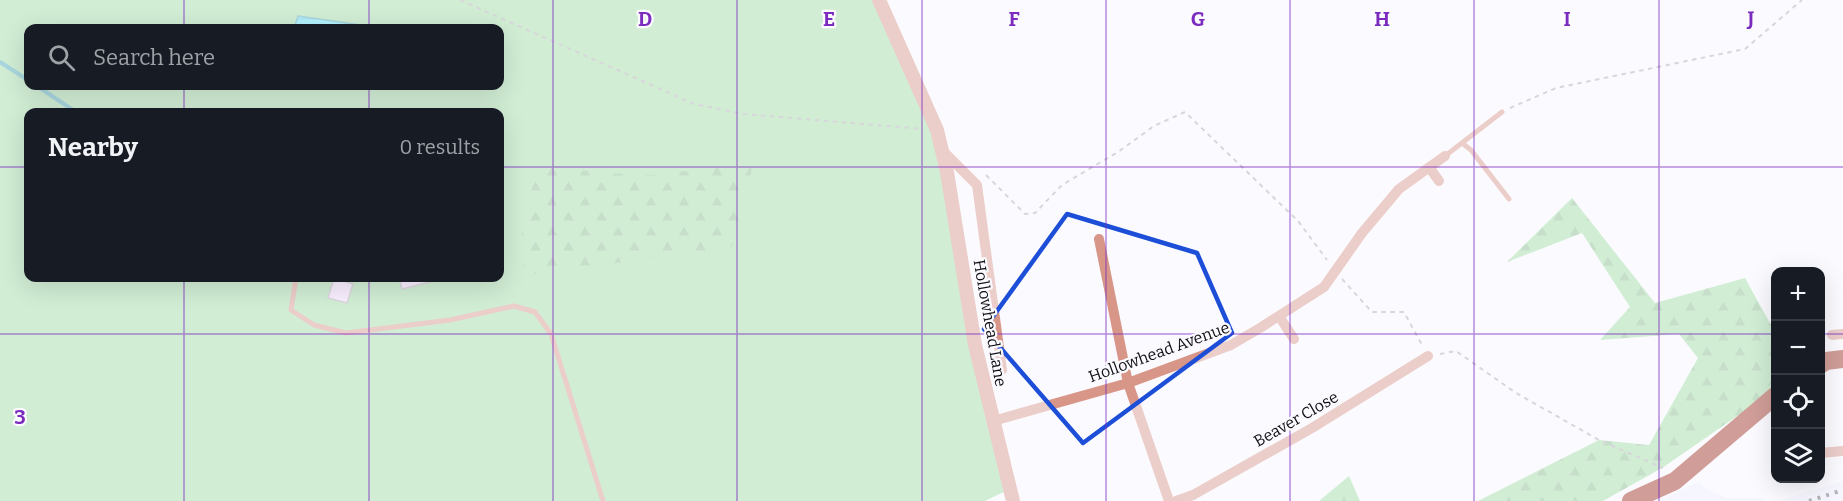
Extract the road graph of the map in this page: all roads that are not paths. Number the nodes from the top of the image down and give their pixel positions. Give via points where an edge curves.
1 (879, 0) edge
2 (1502, 112) road end
3 (1462, 143) junction
4 (942, 150) junction
5 (1445, 156) joint
6 (1429, 167) junction
7 (1439, 181) dead end
8 (1509, 199) dead end
9 (1099, 239) dead end
10 (295, 282) edge
11 (1279, 316) junction
12 (1294, 339) dead end
13 (1428, 356) road end
14 (1843, 359) edge
15 (1825, 362) edge
16 (1002, 370) dead end
17 (1128, 383) junction
18 (1771, 399) edge
19 (993, 421) junction
20 (1843, 452) edge
21 (1825, 453) edge
22 (603, 501) edge
23 (1013, 501) edge
24 (1169, 501) edge
25 (1176, 501) edge
26 (1631, 501) edge

1 - 4 street, Hollowhead Lane via 924,97
2 - 3 lane
3 - 5 lane
3 - 8 lane
4 - 16 street, Hollowhead Lane via 977,185
4 - 19 street, Hollowhead Lane via 975,345
5 - 6 street, Hollowhead Avenue
6 - 7 street
6 - 11 street, Hollowhead Avenue via 1399,189 1324,287
9 - 17 street
10 - 22 lane via 291,310 314,325 346,333 450,320 514,306 535,312 551,334
11 - 12 street
11 - 17 street, Hollowhead Avenue via 1231,345
13 - 25 street, Beaver Close via 1312,428
14 - 15 highway
17 - 19 street, Hollowhead Avenue
17 - 24 street
18 - 26 highway via 1675,482
19 - 23 street, Hollowhead Lane
20 - 21 street

